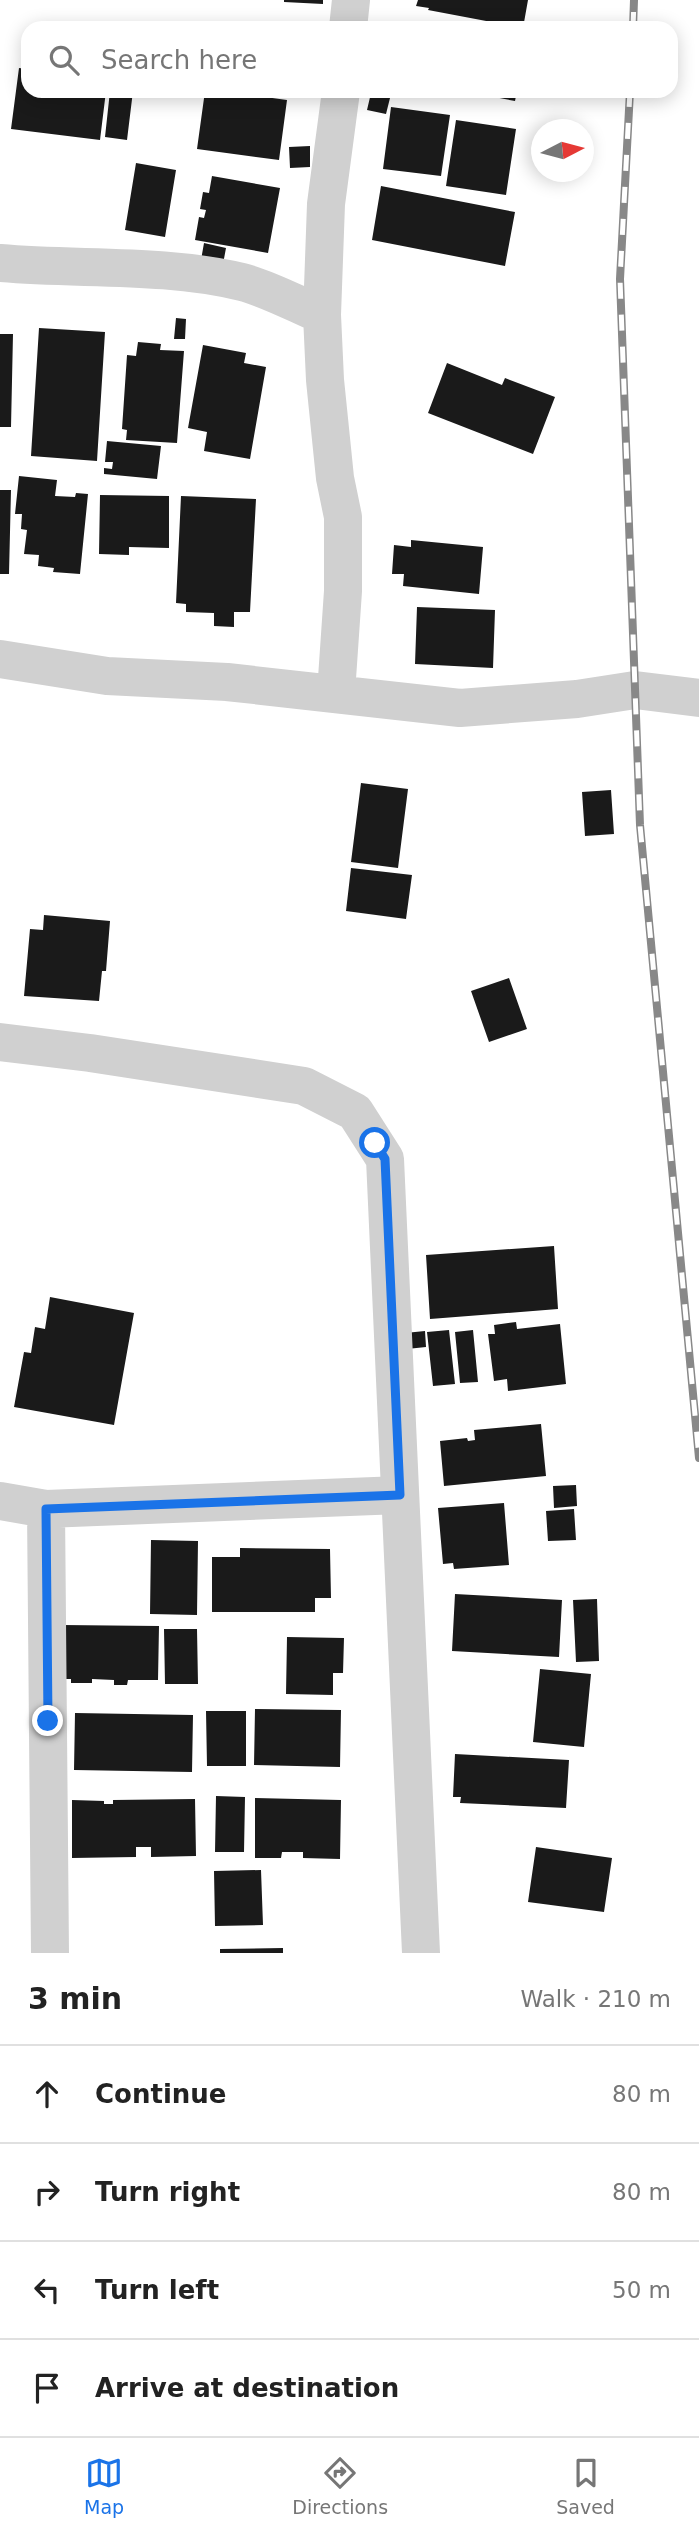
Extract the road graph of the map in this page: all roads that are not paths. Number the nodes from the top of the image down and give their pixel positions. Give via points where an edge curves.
1 (351, 0) edge
2 (349, 21) edge
3 (340, 98) edge
4 (0, 263) edge
5 (322, 315) junction
6 (0, 659) edge
7 (336, 693) junction
8 (699, 698) edge
9 (0, 1042) edge
10 (400, 1495) junction
11 (0, 1501) edge
12 (46, 1509) junction
13 (50, 1953) edge
14 (421, 1953) edge

1 - 2 street
3 - 5 street via 326,204
4 - 5 street via 181,272 243,282
5 - 7 street via 333,455 343,517
6 - 7 street via 107,676
7 - 8 street via 460,708 635,690
9 - 10 street via 304,1086 355,1112 385,1159
10 - 12 street
10 - 14 street
11 - 12 street
12 - 13 street

